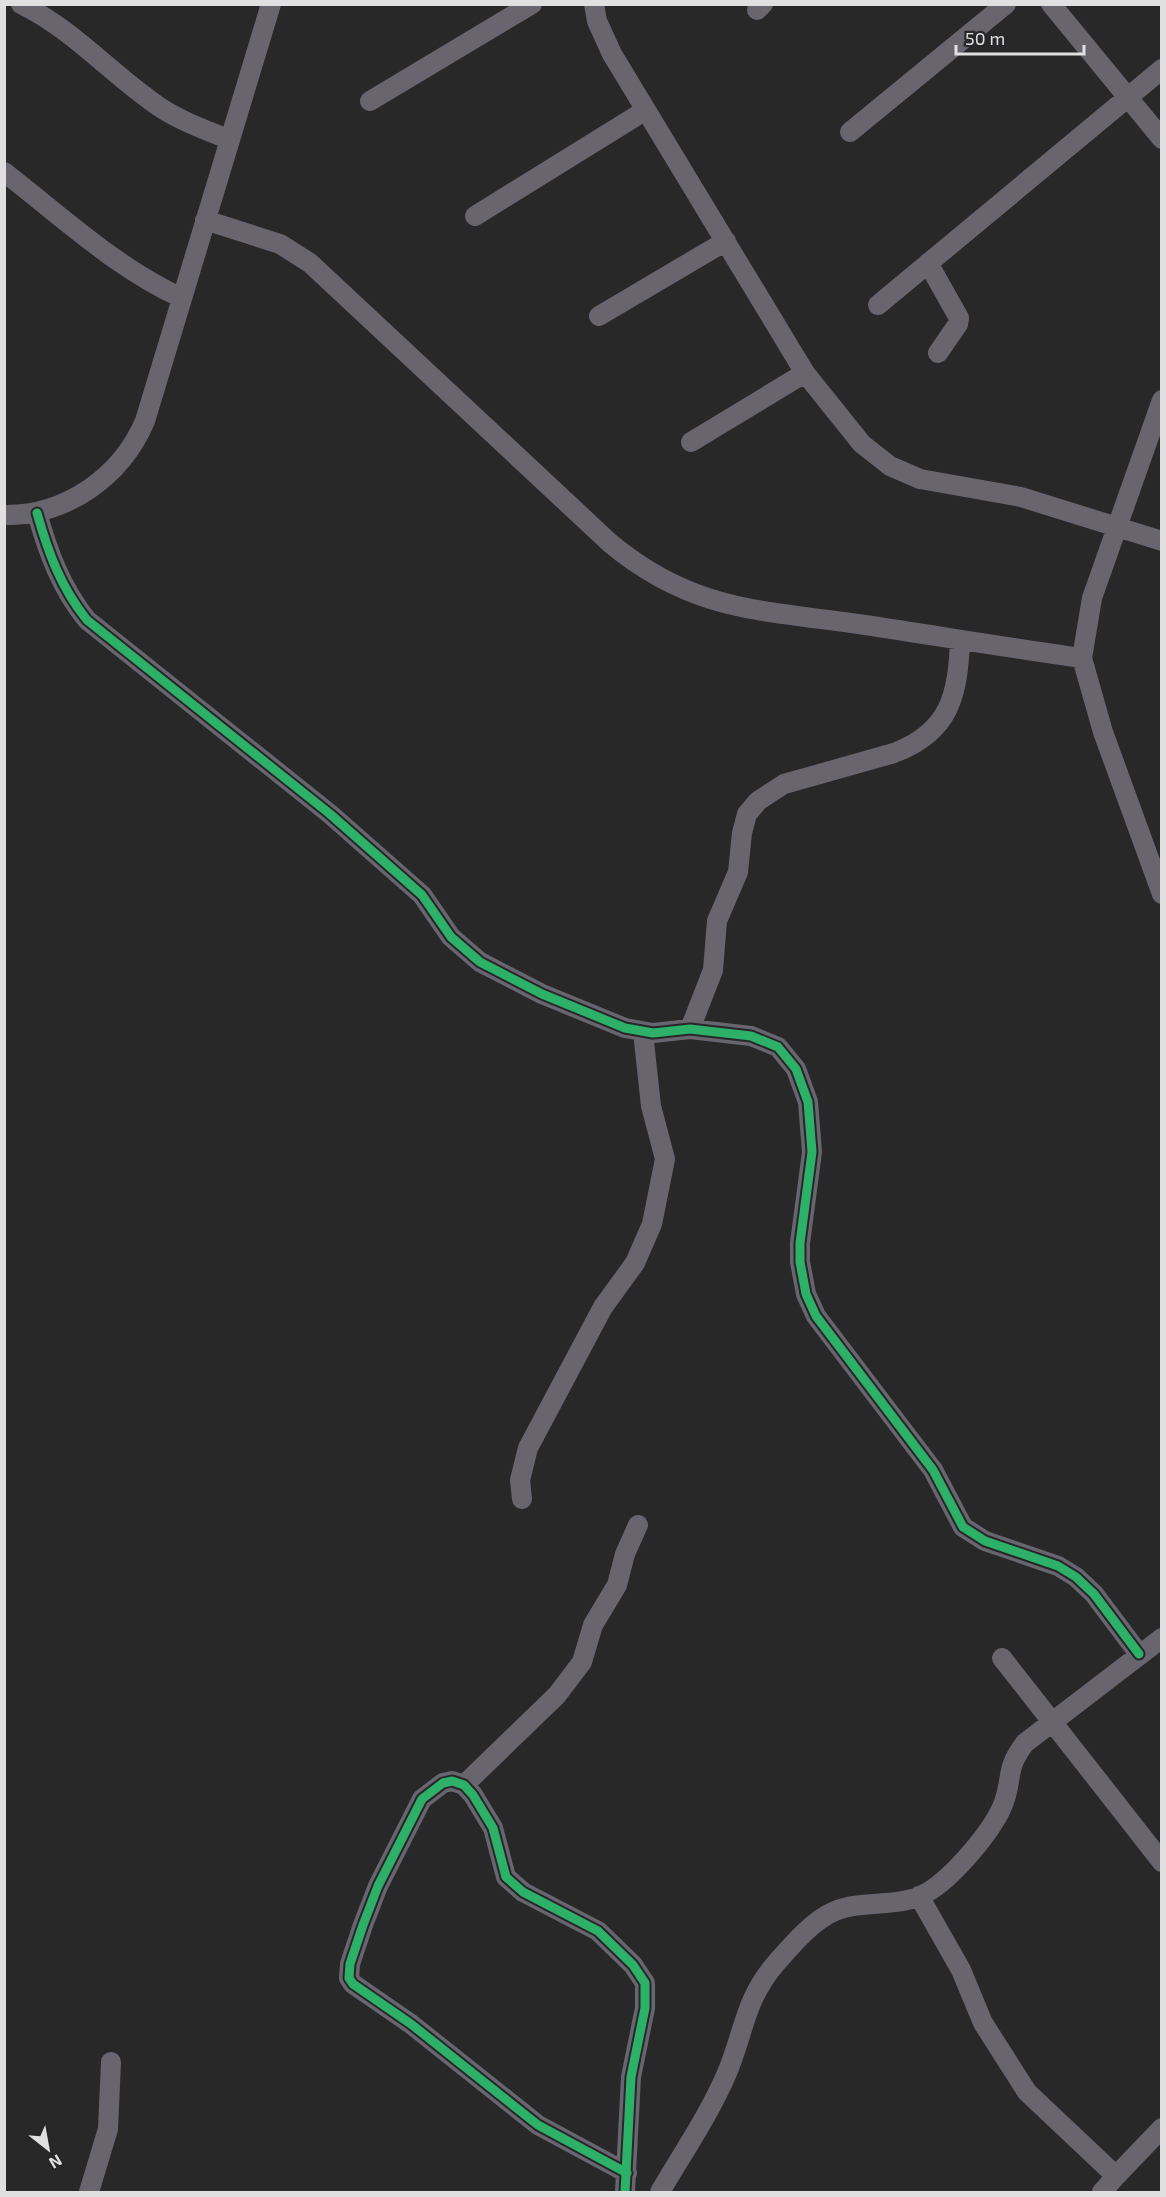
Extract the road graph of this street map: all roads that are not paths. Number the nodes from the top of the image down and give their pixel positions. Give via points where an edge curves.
1 (21, 4) edge
2 (271, 4) edge
3 (532, 4) edge
4 (594, 4) edge
5 (1006, 4) edge
6 (1051, 4) edge
7 (1161, 69) edge
8 (1127, 97) junction
9 (370, 101) dead end
10 (646, 110) junction
11 (850, 132) dead end
12 (1161, 139) edge
13 (230, 140) junction
14 (4, 172) edge
15 (476, 216) dead end
16 (205, 220) junction
17 (726, 241) junction
18 (928, 263) junction
19 (182, 298) junction
20 (878, 306) dead end
21 (599, 316) dead end
22 (938, 353) dead end
23 (805, 373) junction
24 (1161, 400) edge
25 (691, 442) dead end
26 (37, 513) junction
27 (4, 515) edge
28 (1115, 525) junction
29 (1161, 541) edge
30 (960, 640) junction
31 (1082, 658) junction
32 (1161, 894) edge
33 (690, 1029) junction
34 (643, 1032) junction
35 (522, 1499) dead end
36 (638, 1525) dead end
37 (1161, 1638) edge
38 (1139, 1654) junction
39 (1002, 1658) dead end
40 (1051, 1721) junction
41 (464, 1785) junction
42 (1161, 1862) edge
43 (919, 1896) junction
44 (111, 2062) dead end
45 (1161, 2128) edge
46 (627, 2173) junction
47 (1116, 2176) junction
48 (88, 2193) edge
49 (625, 2193) edge
50 (660, 2193) edge
51 (1102, 2193) edge

1 - 13 street via 86,46 158,106
2 - 13 street
3 - 9 street
4 - 10 street via 605,40
5 - 11 street
6 - 8 street
7 - 8 street
8 - 12 street
8 - 18 street
10 - 15 street
10 - 17 street
13 - 16 street
14 - 19 street via 121,263
16 - 19 street
16 - 30 street via 280,244 310,262 610,543 661,580 716,602 763,613
17 - 21 street
17 - 23 street
18 - 20 street
18 - 22 street via 959,318
19 - 26 street via 136,442 96,485 76,498
23 - 25 street
23 - 28 street via 862,444 890,466 920,479 1021,497
24 - 28 street
26 - 27 street
26 - 34 street via 55,568 87,620 330,813 407,881 435,910 464,951 542,994
28 - 29 street
28 - 31 street via 1092,598
30 - 31 street
30 - 33 street via 954,698 931,732 894,753 784,784 758,801 747,814 738,872 717,921 713,970
31 - 32 street
33 - 34 street
33 - 38 street via 767,1041 778,1047 796,1069 808,1102 811,1126 812,1152 800,1243 806,1294 826,1332 933,1470 963,1527 985,1541 1058,1566 1076,1577 1094,1594
34 - 35 street via 651,1106 665,1159 652,1224 635,1263 603,1307 528,1448 520,1480
36 - 41 street via 624,1554 617,1585 593,1625 582,1662 557,1695
37 - 38 street
38 - 40 street
39 - 40 street
40 - 42 street
40 - 43 street via 1015,1757 1008,1773 1004,1802 981,1839 935,1887
41 - 46 street via 493,1828 506,1877 523,1892 598,1931 633,1965 645,1983 645,2008 631,2077
41 - 46 street via 443,1783 423,1799 378,1886 350,1964 349,1978 538,2125
43 - 47 street via 961,1970 983,2023 1027,2092
43 - 50 street via 835,1911 779,1960 747,2007 727,2074
44 - 48 street via 108,2129
45 - 47 street
46 - 49 street
47 - 51 street

